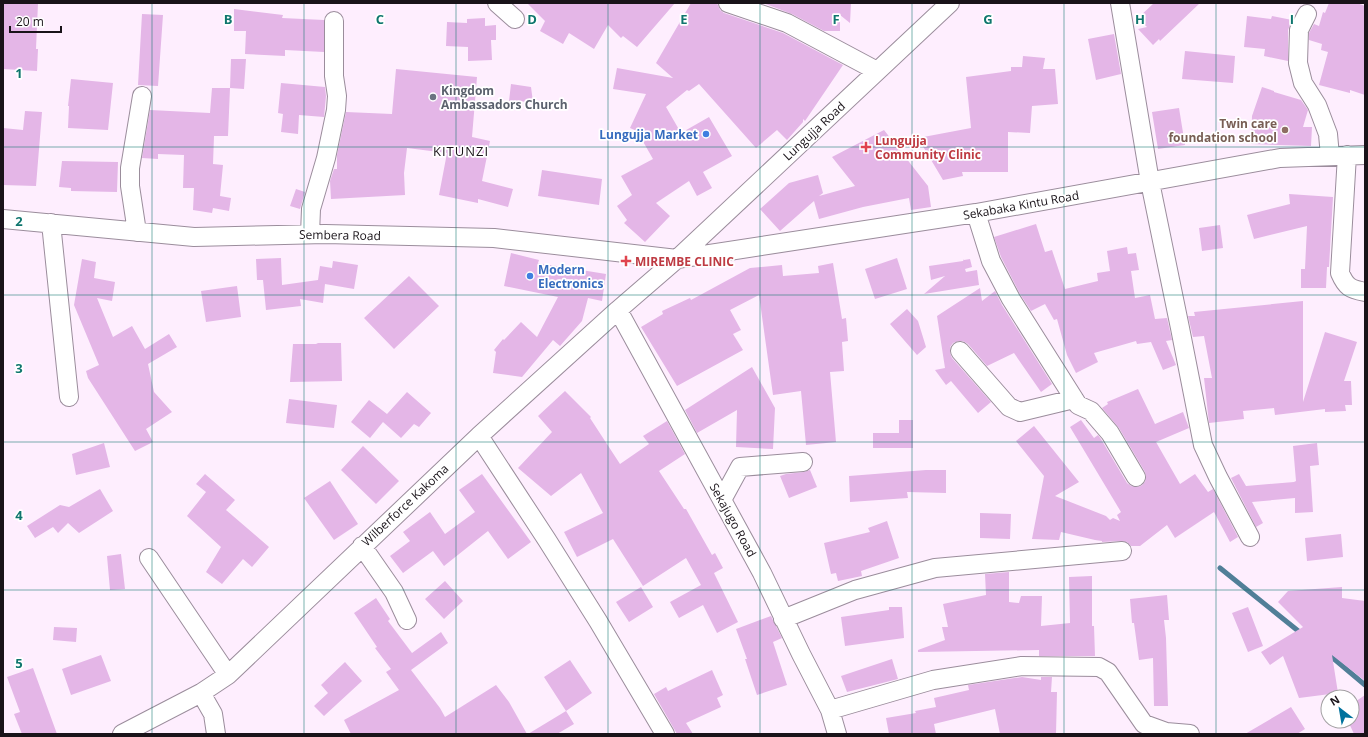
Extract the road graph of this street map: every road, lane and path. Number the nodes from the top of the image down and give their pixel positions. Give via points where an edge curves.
1 (497, 3) edge
2 (728, 3) edge
3 (950, 3) edge
4 (1120, 3) edge
5 (1307, 14) dead end
6 (515, 19) dead end
7 (334, 21) dead end
8 (877, 71) junction
9 (142, 96) dead end
10 (1365, 154) edge
11 (1338, 156) junction
12 (1150, 182) junction
13 (976, 214) junction
14 (3, 220) edge
15 (51, 223) junction
16 (137, 232) junction
17 (310, 234) junction
18 (677, 258) junction
19 (1365, 292) edge
20 (618, 310) junction
21 (960, 351) dead end
22 (69, 397) dead end
23 (1074, 399) junction
24 (479, 436) junction
25 (803, 462) dead end
26 (1136, 477) dead end
27 (722, 500) junction
28 (1250, 537) dead end
29 (362, 546) junction
30 (1122, 551) dead end
31 (149, 558) dead end
32 (784, 618) junction
33 (407, 620) dead end
34 (228, 675) junction
35 (201, 693) junction
36 (830, 710) junction
37 (122, 734) edge
38 (216, 734) edge
39 (664, 734) edge
40 (837, 734) edge
41 (1190, 734) edge

1 - 6 street
2 - 8 street via 787,23
3 - 8 street, Lungujja Road
4 - 12 street
5 - 11 street via 1299,30 1298,63 1303,83 1317,105
7 - 17 street via 336,110 326,158 311,209
8 - 18 street, Lungujja Road
9 - 16 street via 130,168
10 - 11 street, Sekabaka Kintu Road
11 - 12 street, Sekabaka Kintu Road via 1280,158
11 - 19 street via 1340,273 1344,283 1352,289
12 - 13 street, Sekabaka Kintu Road
12 - 28 street via 1203,446
13 - 18 street, Sekabaka Kintu Road
13 - 23 street via 991,261 1011,300
14 - 15 street, Sembera Road
15 - 16 street, Sembera Road
15 - 22 street
16 - 17 street, Sembera Road via 194,237
17 - 18 street, Sembera Road via 494,238
18 - 20 street, Wilberforce Kakoma
20 - 24 street, Wilberforce Kakoma
20 - 27 street, Sekajugo Road
21 - 23 street via 1009,407 1020,412
23 - 26 street via 1078,405 1091,411 1110,433
24 - 29 street, Wilberforce Kakoma
24 - 39 street via 598,621
25 - 27 street via 740,467
27 - 32 street, Sekajugo Road
29 - 33 street via 394,592
29 - 34 street, Wilberforce Kakoma
30 - 32 street via 934,568 855,590
31 - 34 street
32 - 36 street, Sekajugo Road
34 - 35 street, Wilberforce Kakoma
35 - 37 street, Wilberforce Kakoma
35 - 38 street via 213,714
36 - 40 street, Sekajugo Road
36 - 41 street via 933,680 1022,666 1099,667 1108,672 1144,724 1166,732

